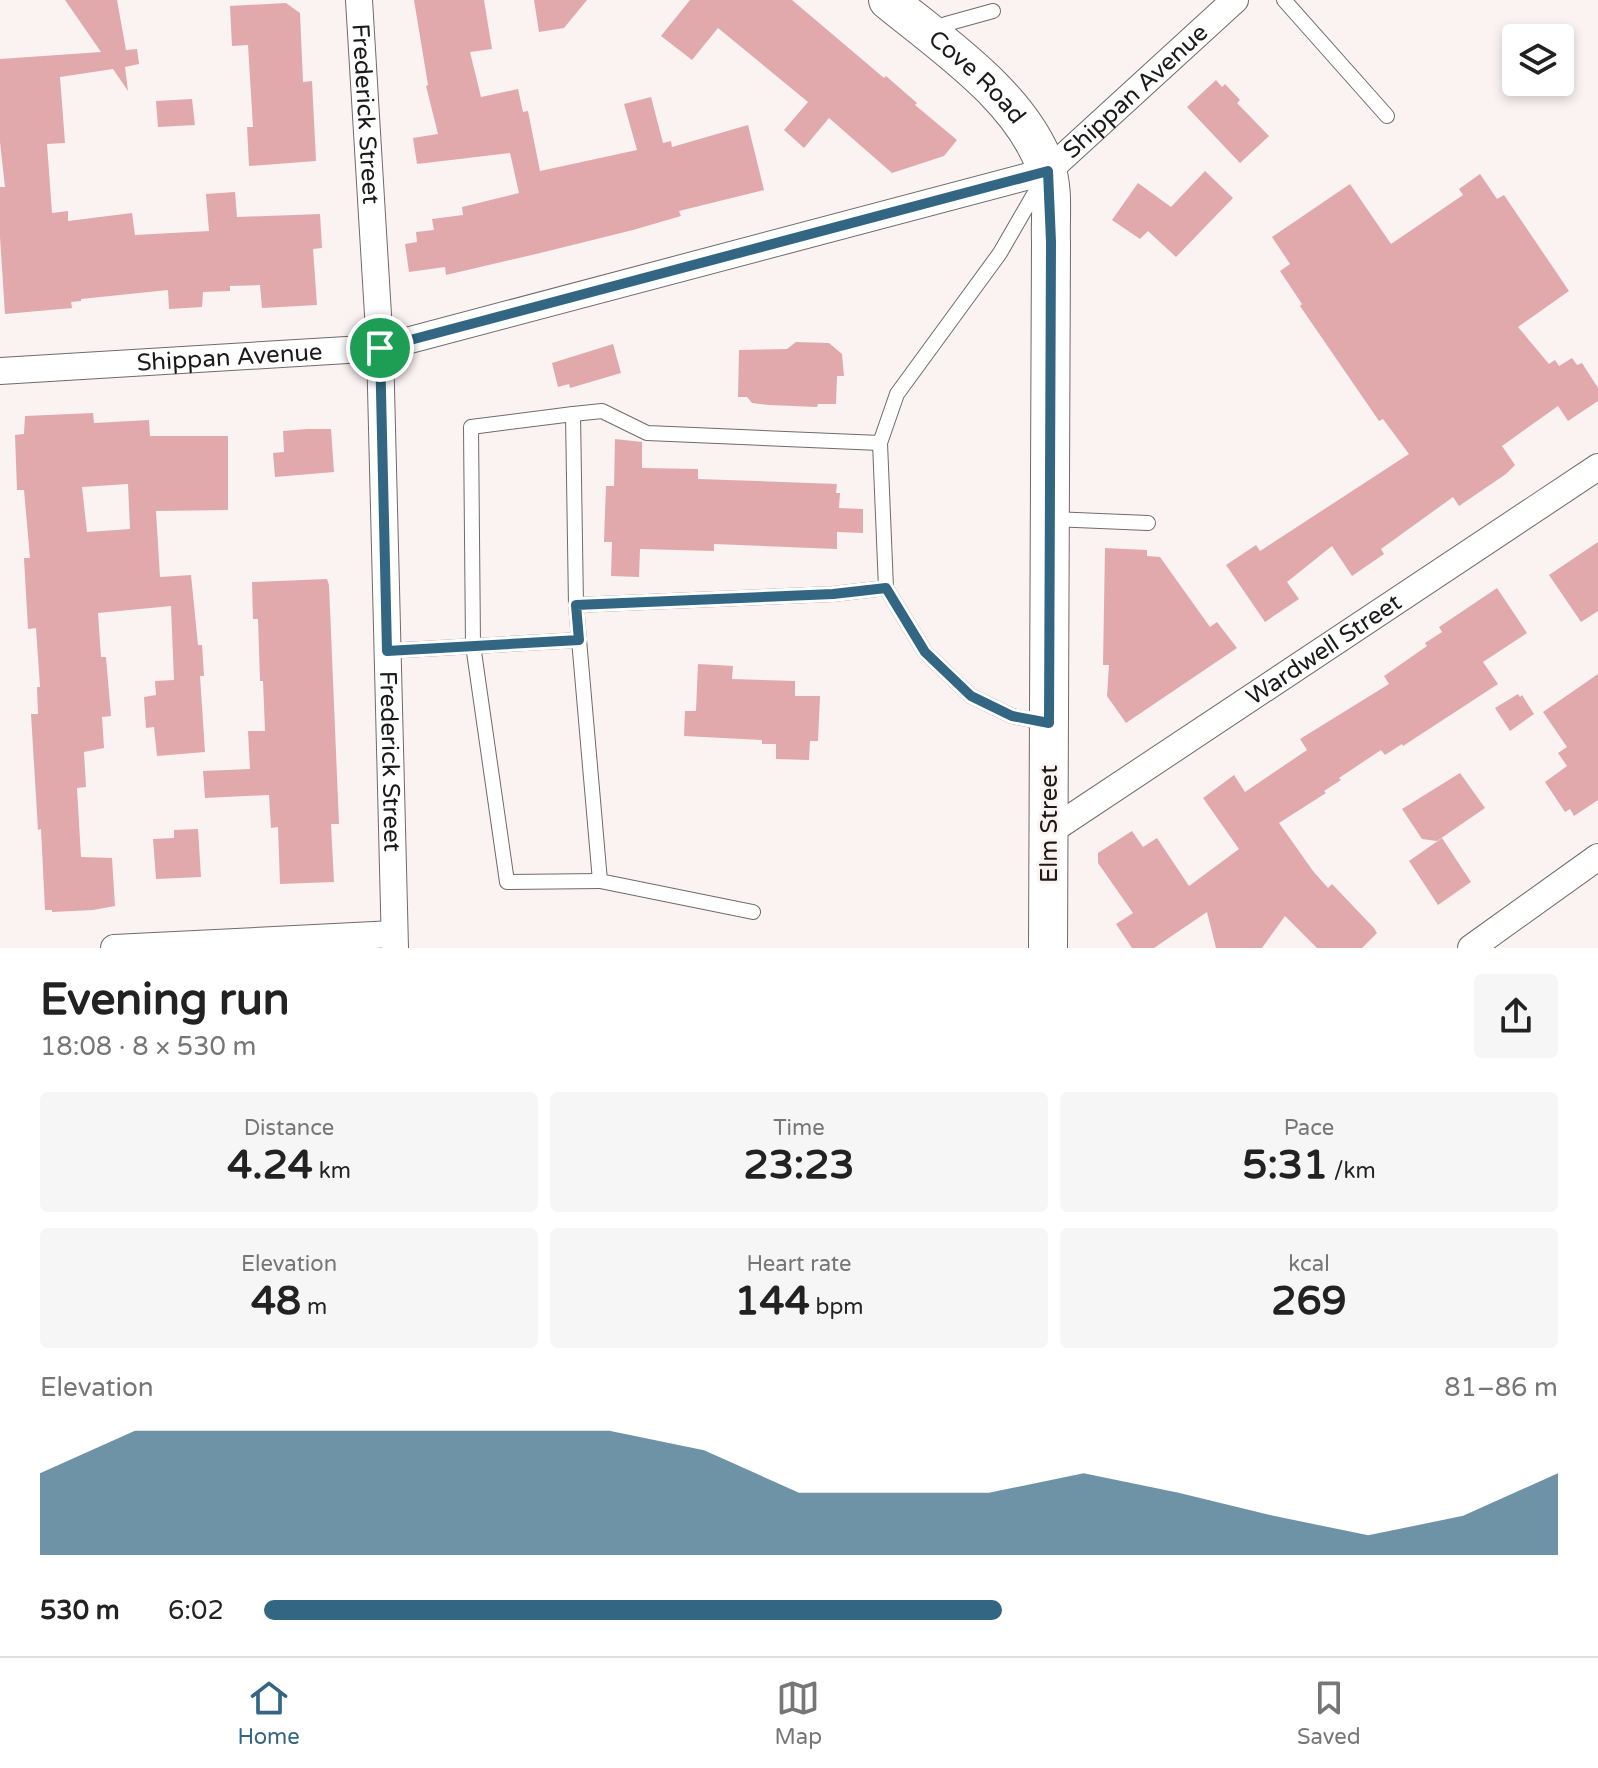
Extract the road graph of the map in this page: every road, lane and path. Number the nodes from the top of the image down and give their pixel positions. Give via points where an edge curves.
1 (359, 0) edge
2 (888, 0) edge
3 (1235, 0) edge
4 (1284, 0) edge
5 (993, 11) dead end
6 (928, 33) junction
7 (1387, 116) dead end
8 (1048, 171) junction
9 (380, 348) junction
10 (0, 371) edge
11 (573, 414) junction
12 (880, 443) junction
13 (1598, 467) edge
14 (1050, 519) junction
15 (1148, 523) dead end
16 (886, 588) junction
17 (576, 605) junction
18 (579, 640) junction
19 (473, 645) junction
20 (387, 651) junction
21 (1049, 723) junction
22 (1049, 832) junction
23 (1598, 857) edge
24 (600, 881) junction
25 (753, 912) dead end
26 (395, 941) edge
27 (114, 948) edge
28 (1048, 948) edge
29 (1471, 948) edge

1 - 9 street, Frederick Street
2 - 6 main road, Cove Road
3 - 8 street, Shippan Avenue
4 - 7 lane
5 - 6 lane
6 - 8 main road, Cove Road via 983,79 1030,130
8 - 9 street, Shippan Avenue
8 - 12 lane via 1000,253 897,394
8 - 14 main road, Elm Street
9 - 10 street, Shippan Avenue
9 - 20 street, Frederick Street
11 - 12 lane via 602,411 647,433
11 - 17 lane
11 - 19 lane via 471,427
12 - 16 lane
13 - 22 street, Wardwell Street
14 - 15 lane
14 - 21 main road, Elm Street
16 - 17 lane
16 - 21 lane via 925,652 971,696 1012,716
17 - 18 lane
18 - 19 lane
18 - 24 lane
19 - 20 lane
19 - 24 lane via 507,882
20 - 26 street, Frederick Street
21 - 22 main road, Elm Street
22 - 28 main road, Elm Street
23 - 29 street
24 - 25 lane
26 - 27 street

